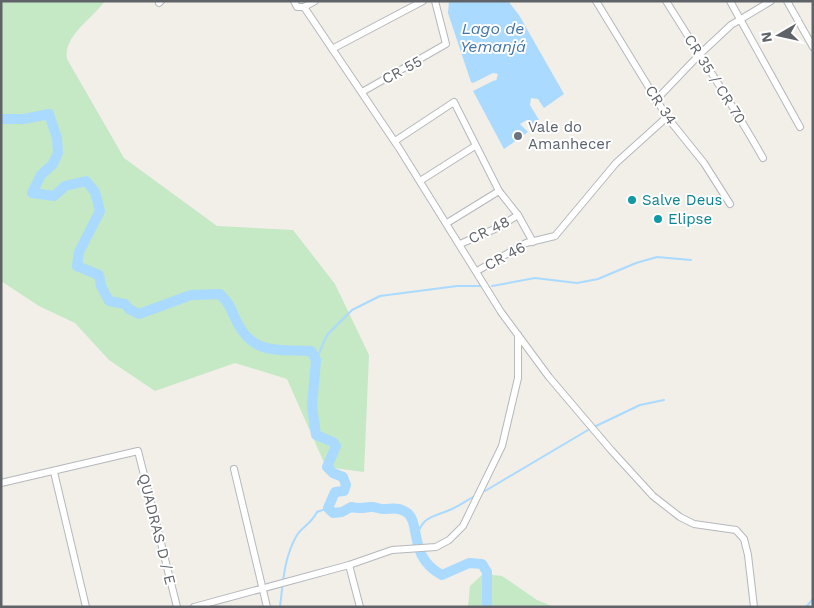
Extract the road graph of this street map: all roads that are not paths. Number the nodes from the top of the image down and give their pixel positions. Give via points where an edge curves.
1 (294, 1) edge
2 (315, 1) edge
3 (423, 1) edge
4 (435, 1) edge
5 (596, 1) edge
6 (666, 1) edge
7 (730, 1) edge
8 (771, 1) edge
9 (787, 1) edge
10 (304, 8) junction
11 (741, 19) junction
12 (813, 47) edge
13 (332, 49) junction
14 (700, 54) junction
15 (362, 92) junction
16 (656, 100) junction
17 (668, 117) junction
18 (800, 127) dead end
19 (395, 141) junction
20 (475, 146) junction
21 (763, 158) dead end
22 (420, 181) junction
23 (499, 191) junction
24 (730, 204) dead end
25 (518, 215) junction
26 (447, 223) junction
27 (533, 242) junction
28 (460, 244) junction
29 (477, 271) junction
30 (518, 335) junction
31 (234, 469) dead end
32 (54, 472) junction
33 (1, 483) edge
34 (349, 565) junction
35 (262, 590) junction
36 (86, 607) edge
37 (177, 607) edge
38 (194, 607) edge
39 (267, 607) edge
40 (360, 607) edge
41 (754, 607) edge

1 - 10 street via 297,7
2 - 10 street
3 - 13 street
4 - 15 street, CR 55 via 446,44
5 - 16 street, CR 34
6 - 14 street, CR 35 / CR 70
7 - 11 street
8 - 11 street
9 - 12 street
10 - 13 street
11 - 14 street
11 - 18 street
13 - 15 street
14 - 16 street
14 - 21 street, CR 35 / CR 70
15 - 19 street
16 - 17 street, CR 34
17 - 24 street, CR 34 via 704,163
17 - 27 street, CR 46 via 616,163 555,236
19 - 20 street via 454,102
19 - 22 street
20 - 22 street
20 - 23 street
22 - 26 street
23 - 25 street
23 - 26 street
25 - 27 street
25 - 28 street, CR 48
26 - 28 street
27 - 29 street, CR 46
28 - 29 street
29 - 30 street
30 - 34 street via 518,378 502,446 463,526 436,547 392,550
30 - 41 street via 549,377 653,496 694,524 736,530 744,539
31 - 35 street
32 - 33 street
32 - 36 street
32 - 37 street, QUADRAS D / E via 138,451
34 - 35 street
34 - 40 street
35 - 38 street
35 - 39 street

